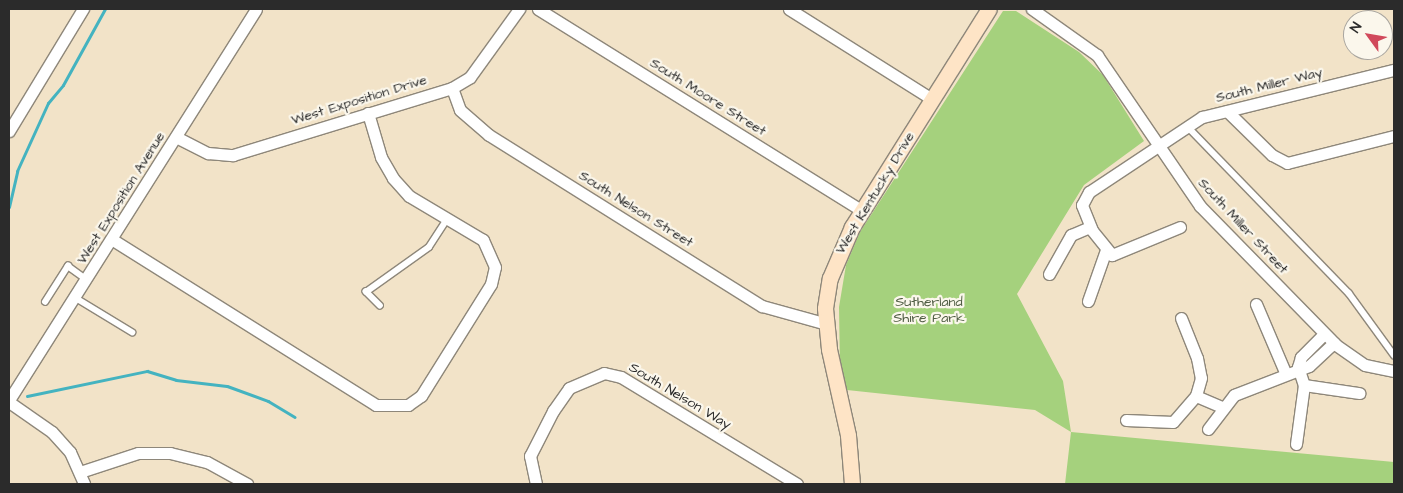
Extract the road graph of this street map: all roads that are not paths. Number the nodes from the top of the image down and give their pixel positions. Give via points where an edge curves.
1 (83, 9) edge
2 (254, 9) edge
3 (519, 9) edge
4 (538, 9) edge
5 (789, 9) edge
6 (988, 9) edge
7 (1032, 9) edge
8 (1394, 70) edge
9 (452, 88) junction
10 (932, 99) junction
11 (1227, 110) junction
12 (368, 113) junction
13 (1187, 126) junction
14 (9, 132) edge
15 (1394, 136) edge
16 (176, 137) junction
17 (1158, 146) junction
18 (862, 211) junction
19 (448, 218) junction
20 (1090, 227) junction
21 (1180, 228) dead end
22 (113, 240) junction
23 (1106, 250) junction
24 (1049, 274) dead end
25 (88, 280) junction
26 (76, 298) junction
27 (1088, 301) dead end
28 (45, 302) dead end
29 (1256, 304) dead end
30 (380, 306) dead end
31 (1181, 318) dead end
32 (827, 324) junction
33 (132, 332) dead end
34 (1324, 334) junction
35 (1334, 343) junction
36 (1394, 355) edge
37 (1298, 367) junction
38 (1394, 371) edge
39 (1285, 372) junction
40 (1304, 385) junction
41 (1359, 393) dead end
42 (1196, 396) junction
43 (9, 401) edge
44 (1224, 408) junction
45 (1126, 420) dead end
46 (1208, 429) dead end
47 (1296, 444) dead end
48 (80, 472) junction
49 (84, 484) edge
50 (247, 484) edge
51 (536, 484) edge
52 (797, 484) edge
53 (852, 484) edge

1 - 14 street
2 - 16 street, West Exposition Avenue
3 - 9 street, West Exposition Drive via 470,77
4 - 18 street, South Moore Street
5 - 10 street
6 - 10 street, West Kentucky Drive
7 - 17 street, South Miller Street via 1097,55
8 - 11 street, South Miller Way
9 - 12 street, West Exposition Drive
9 - 32 street, South Nelson Street via 460,110 497,140 762,306
10 - 18 street, West Kentucky Drive
11 - 13 street, South Miller Way
11 - 15 street via 1272,155 1287,163
12 - 16 street, West Exposition Drive via 233,155 208,153
12 - 19 street via 381,157 393,178 409,196
13 - 17 street, South Miller Way
13 - 36 lane via 1349,293
16 - 22 street, West Exposition Avenue
17 - 20 street, South Miller Way via 1089,192 1082,205
17 - 34 street, South Miller Street via 1200,206
18 - 32 street, West Kentucky Drive via 834,265
19 - 22 street via 482,240 491,252 495,267 491,284 421,396 394,408 376,405
19 - 30 lane via 429,247 366,292
20 - 23 street, South Miller Way
20 - 24 street via 1071,235
21 - 23 street via 1118,254
22 - 25 street, West Exposition Avenue
23 - 27 street
25 - 26 street, West Exposition Avenue
25 - 28 lane via 68,266
26 - 33 lane
26 - 43 street, West Exposition Avenue
29 - 39 street
31 - 42 street via 1197,358 1201,378
32 - 53 street, West Kentucky Drive via 832,368 848,434
34 - 35 street, South Miller Street
34 - 37 street via 1301,358
35 - 37 street via 1308,366
35 - 38 street, South Miller Street via 1365,365
37 - 39 street
37 - 40 street
39 - 44 street via 1234,395
40 - 41 street
40 - 47 street
42 - 44 street
42 - 45 street via 1173,422
43 - 48 street via 52,432 70,452
44 - 46 street
48 - 49 street
48 - 50 street via 138,453 170,453 207,462
51 - 52 street, South Nelson Way via 531,467 532,446 569,388 604,373 621,377

